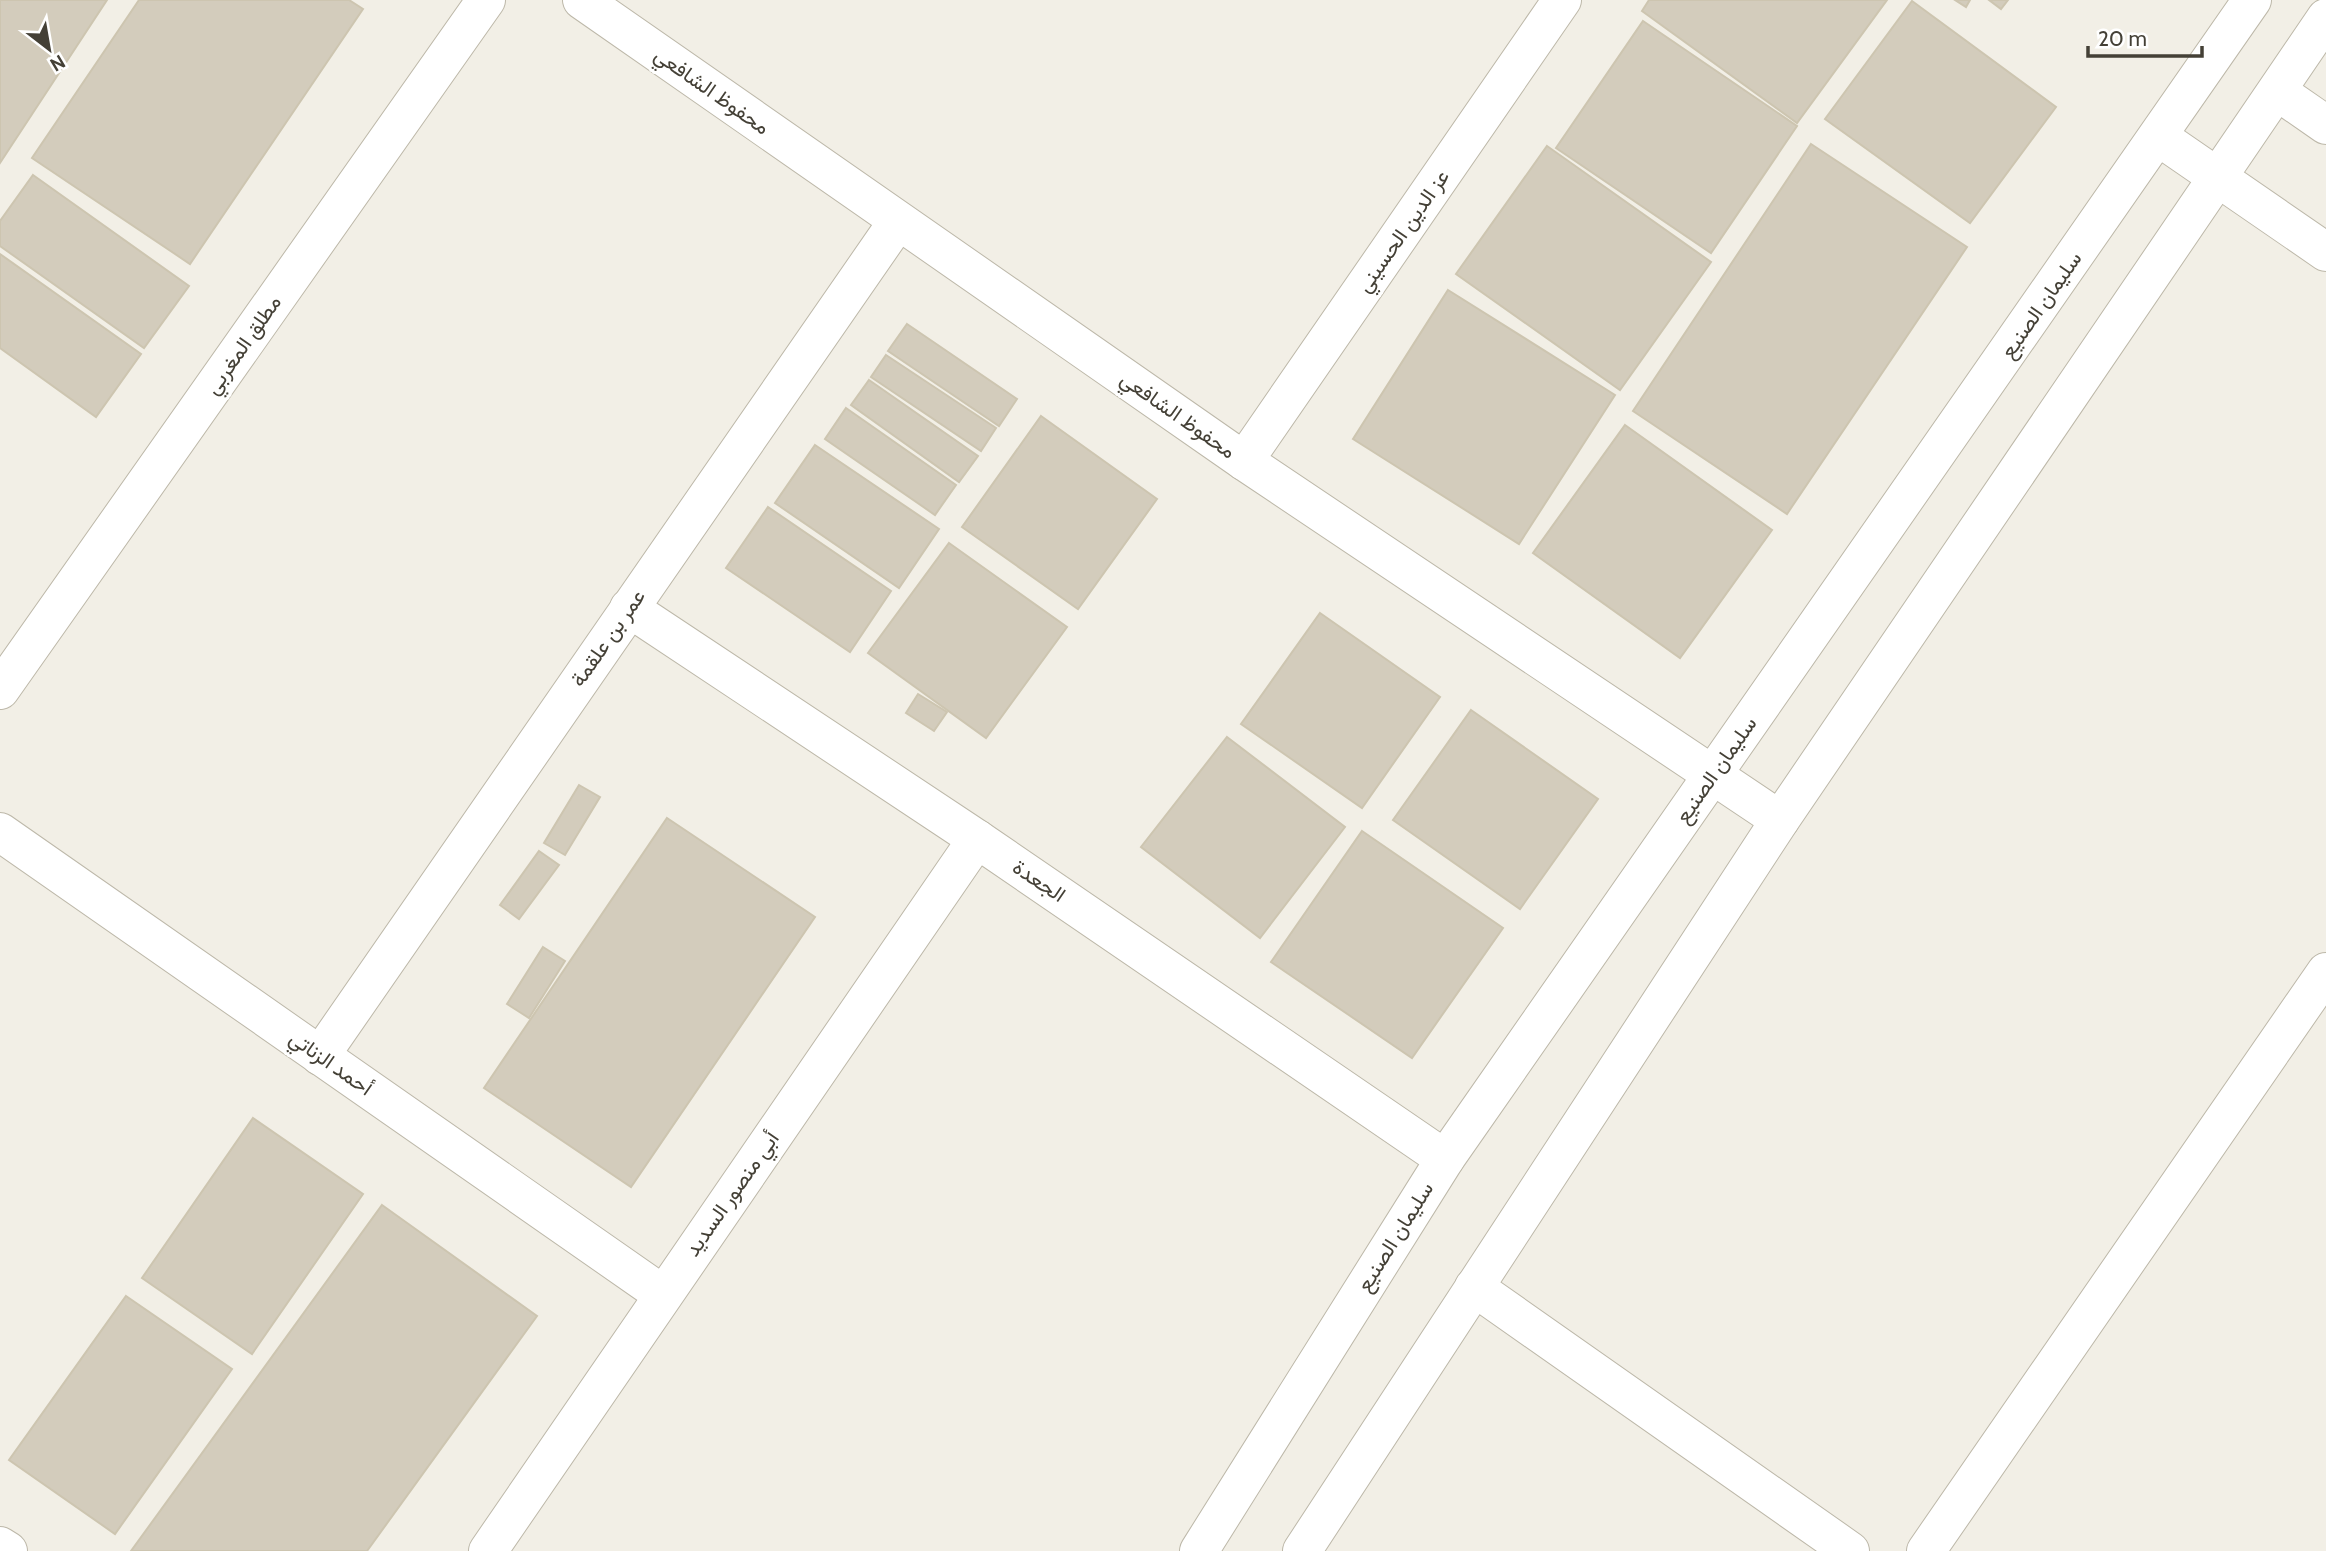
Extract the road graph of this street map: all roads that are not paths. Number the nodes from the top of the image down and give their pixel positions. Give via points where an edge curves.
1 (486, 0) edge
2 (582, 0) edge
3 (2252, 0) edge
4 (1555, 2) edge
5 (2326, 18) edge
6 (2277, 91) junction
7 (2326, 125) edge
8 (2158, 137) junction
9 (2218, 178) junction
10 (898, 221) junction
11 (2326, 253) edge
12 (1244, 461) junction
13 (629, 608) junction
14 (0, 690) edge
15 (1713, 775) junction
16 (1780, 820) junction
17 (0, 832) edge
18 (977, 839) junction
19 (2326, 972) edge
20 (320, 1056) junction
21 (1445, 1159) junction
22 (1474, 1287) junction
23 (662, 1294) junction
24 (0, 1546) edge
25 (8, 1551) edge
26 (488, 1551) edge
27 (1199, 1551) edge
28 (1302, 1551) edge
29 (1850, 1551) edge
30 (1926, 1551) edge

1 - 14 street, مطلق المغربي
2 - 10 street, محفوظ الشافعي
3 - 8 street, سليمان الصنيع
4 - 12 street, عز الدين الحسيني
5 - 6 street
6 - 7 street
6 - 9 street
8 - 9 street
8 - 15 street, سليمان الصنيع
9 - 11 street
9 - 16 street
10 - 12 street, محفوظ الشافعي
10 - 13 street, عمر بن علقمة
12 - 15 street, محفوظ الشافعي
13 - 18 street, الجعدة
13 - 20 street, عمر بن علقمة
15 - 16 street, محفوظ الشافعي
15 - 21 street, سليمان الصنيع
16 - 22 street
17 - 20 street, أحمد الزناتي
18 - 21 street, الجعدة
18 - 23 street, أبي منصور السديد
19 - 30 street
20 - 23 street, أحمد الزناتي
21 - 27 street, سليمان الصنيع
22 - 28 street
22 - 29 street
23 - 26 street, أبي منصور السديد
24 - 25 street

